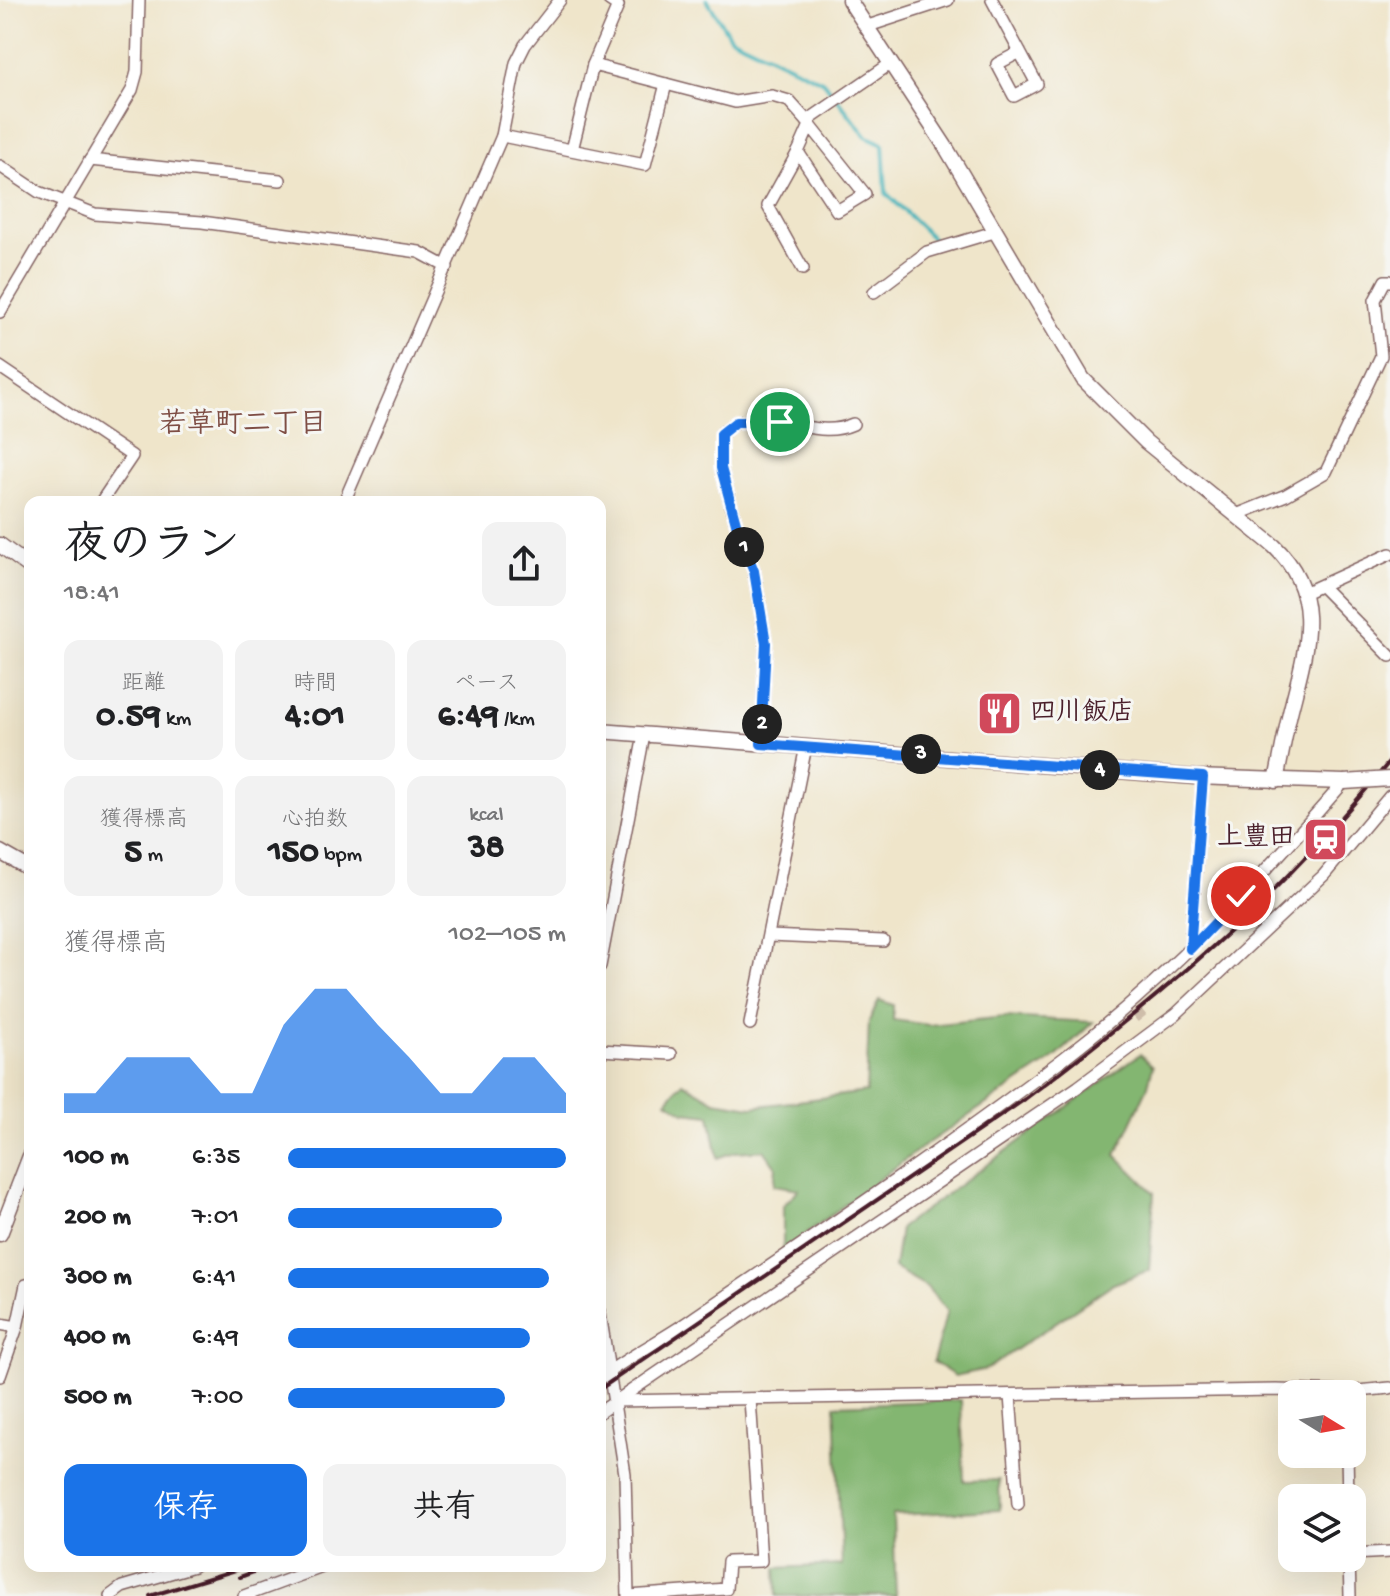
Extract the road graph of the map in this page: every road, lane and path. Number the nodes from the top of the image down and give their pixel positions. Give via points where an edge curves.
1 (139, 0) edge
2 (560, 0) edge
3 (609, 0) edge
4 (849, 0) edge
5 (948, 0) edge
6 (992, 0) edge
7 (865, 27) junction
8 (1020, 52) dead end
9 (890, 64) junction
10 (593, 65) junction
11 (666, 84) junction
12 (809, 123) junction
13 (502, 136) junction
14 (572, 150) junction
15 (798, 152) junction
16 (90, 160) junction
17 (0, 166) edge
18 (280, 180) dead end
19 (63, 203) junction
20 (994, 232) junction
21 (447, 267) junction
22 (803, 269) dead end
23 (1390, 281) edge
24 (874, 292) dead end
25 (0, 312) edge
26 (0, 367) edge
27 (853, 424) dead end
28 (105, 496) edge
29 (347, 496) edge
30 (1236, 515) junction
31 (0, 545) edge
32 (1390, 554) edge
33 (24, 563) edge
34 (1322, 587) junction
35 (1304, 593) junction
36 (1390, 656) edge
37 (606, 732) edge
38 (644, 735) junction
39 (761, 744) junction
40 (806, 746) junction
41 (1203, 777) junction
42 (1390, 779) edge
43 (1276, 781) junction
44 (1344, 782) junction
45 (1390, 796) edge
46 (0, 852) edge
47 (24, 866) edge
48 (606, 934) edge
49 (769, 936) junction
50 (883, 941) dead end
51 (1190, 949) junction
52 (750, 1024) dead end
53 (606, 1050) edge
54 (671, 1054) dead end
55 (24, 1172) edge
56 (0, 1234) edge
57 (24, 1300) edge
58 (0, 1324) edge
59 (17, 1327) junction
60 (606, 1374) edge
61 (0, 1376) edge
62 (606, 1380) edge
63 (1390, 1388) edge
64 (1278, 1390) edge
65 (1366, 1391) edge
66 (1010, 1395) junction
67 (750, 1399) junction
68 (615, 1401) junction
69 (606, 1408) edge
70 (1018, 1504) dead end
71 (1390, 1552) edge
72 (1366, 1554) edge
73 (173, 1572) edge
74 (309, 1572) edge
75 (1350, 1572) edge
76 (110, 1596) edge
77 (244, 1596) edge
78 (628, 1596) edge
79 (1350, 1596) edge

1 - 16 street via 132,90
2 - 13 street via 516,63
3 - 10 street via 618,6
4 - 7 street
5 - 7 street
6 - 8 street
7 - 9 street
9 - 12 street
9 - 20 street
10 - 11 street
10 - 14 street
11 - 12 street via 735,102 772,96 789,101
11 - 14 street via 645,165
12 - 15 street
12 - 15 street via 865,194 837,211
13 - 14 street
13 - 21 street
15 - 22 street via 768,206
16 - 18 street
16 - 19 street
17 - 19 street
19 - 21 street via 95,214 202,222 419,252
19 - 25 street
20 - 24 street via 927,252
20 - 30 street via 1083,379 1146,442
21 - 29 street
23 - 30 street via 1375,300 1381,356 1326,472
26 - 28 street via 132,456
27 - 39 street via 820,430 780,422 736,422 721,434 721,468 754,571 766,643
30 - 35 street via 1286,558
31 - 33 street
32 - 34 street
34 - 35 street
34 - 36 street
35 - 43 street via 1305,653
37 - 38 street
38 - 39 street
38 - 48 street
39 - 40 street
40 - 41 street
40 - 49 street
41 - 43 street
41 - 51 street
42 - 44 street, bridge
43 - 44 street
44 - 51 street
45 - 68 street via 1324,875 1176,1014 1149,1027 1066,1096
46 - 47 street
49 - 50 street
49 - 52 street
51 - 60 street via 1132,1007 1065,1057 851,1210
53 - 54 street
55 - 56 street
57 - 59 street
58 - 59 street
59 - 61 street
62 - 68 street
63 - 65 street
64 - 66 street
66 - 67 street
66 - 70 street
67 - 68 street
67 - 78 street via 761,1561 728,1562 726,1589
68 - 69 street
68 - 78 street via 625,1474
71 - 72 street
73 - 76 street via 122,1587
74 - 77 street
75 - 79 street

